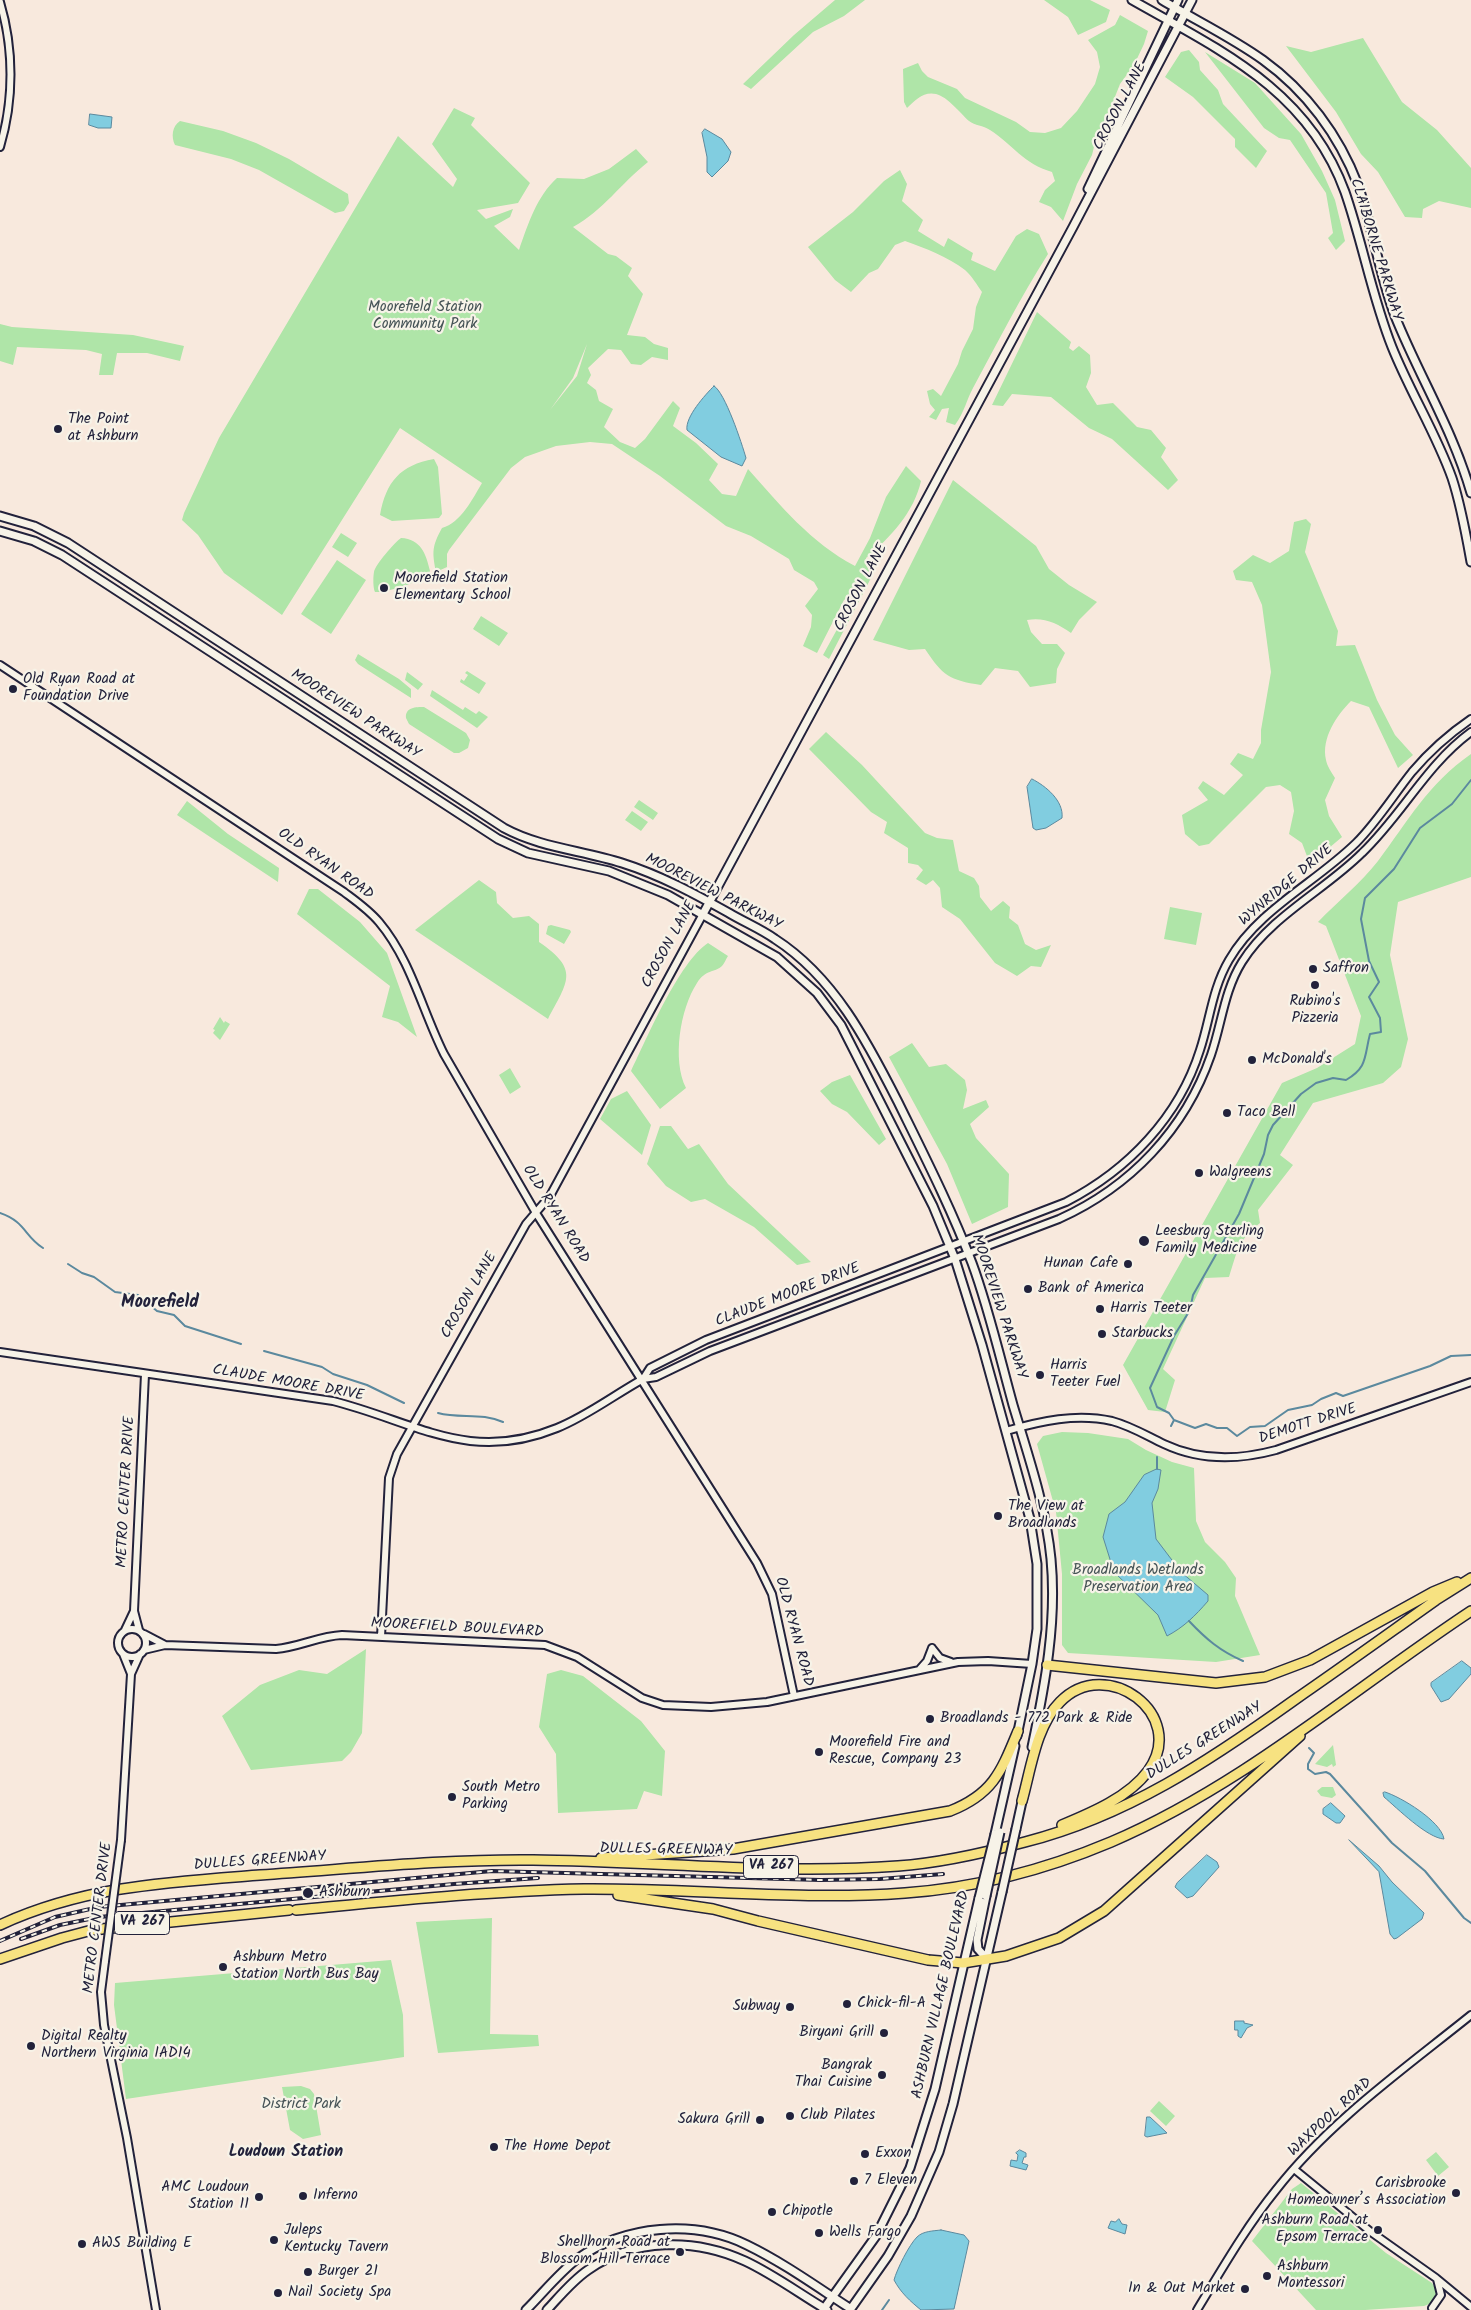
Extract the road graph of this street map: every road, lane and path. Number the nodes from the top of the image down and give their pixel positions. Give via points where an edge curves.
1 (1132, 0) edge
2 (1162, 0) edge
3 (1178, 0) edge
4 (1192, 0) edge
5 (0, 2) edge
6 (1174, 8) junction
7 (1185, 13) junction
8 (1168, 20) junction
9 (1179, 26) junction
10 (0, 147) edge
11 (1073, 227) junction
12 (1471, 493) edge
13 (0, 516) edge
14 (0, 531) edge
15 (1471, 562) edge
16 (2, 666) edge
17 (1471, 719) edge
18 (1471, 732) edge
19 (709, 902) junction
20 (703, 914) junction
21 (536, 1213) junction
22 (964, 1242) junction
23 (950, 1247) junction
24 (968, 1254) junction
25 (955, 1259) junction
26 (0, 1352) edge
27 (145, 1374) junction
28 (642, 1379) junction
29 (1471, 1382) edge
30 (412, 1426) junction
31 (1020, 1427) junction
32 (1006, 1431) junction
33 (1471, 1577) edge
34 (134, 1612) junction
35 (1471, 1612) edge
36 (125, 1630) junction
37 (141, 1632) junction
38 (380, 1637) junction
39 (165, 1645) junction
40 (142, 1652) junction
41 (123, 1654) junction
42 (958, 1662) junction
43 (1032, 1664) junction
44 (1046, 1665) junction
45 (919, 1670) junction
46 (131, 1674) junction
47 (794, 1696) junction
48 (1341, 1702) junction
49 (1018, 1731) junction
50 (1022, 1800) junction
51 (1026, 1842) junction
52 (538, 1860) junction
53 (583, 1889) junction
54 (982, 1897) junction
55 (0, 1926) edge
56 (0, 1959) edge
57 (987, 1959) junction
58 (963, 1962) junction
59 (1471, 2015) edge
60 (1294, 2169) junction
61 (1436, 2278) junction
62 (833, 2297) junction
63 (1471, 2307) edge
64 (1432, 2308) dead end
65 (156, 2310) edge
66 (526, 2310) edge
67 (546, 2310) edge
68 (825, 2310) edge
69 (851, 2310) edge
70 (1197, 2310) edge

1 - 8 main road, CLAIBORNE PARKWAY
2 - 6 main road, CLAIBORNE PARKWAY
3 - 6 main road, CROSON LANE
4 - 7 main road, CROSON LANE
5 - 10 street via 11,75
6 - 7 main road, CLAIBORNE PARKWAY
6 - 8 main road, CROSON LANE
7 - 9 main road, CROSON LANE
7 - 12 main road, CLAIBORNE PARKWAY via 1280,74 1311,106 1338,142 1357,184 1394,312 1448,428
8 - 9 main road, CLAIBORNE PARKWAY
8 - 11 main road, CROSON LANE via 1087,190
9 - 11 main road, CROSON LANE
9 - 15 main road, CLAIBORNE PARKWAY via 1242,63 1275,89 1301,117 1335,168 1392,348 1452,478
11 - 19 main road, CROSON LANE
13 - 19 main road, MOOREVIEW PARKWAY via 34,526 68,543 514,834 538,844 633,866
14 - 20 main road, MOOREVIEW PARKWAY via 34,541 62,555 498,839 528,853 633,879
16 - 21 street, OLD RYAN ROAD via 344,892 378,920 408,969 444,1054
17 - 22 street, WYNRIDGE DRIVE via 1426,757 1356,843 1245,937 1220,978 1200,1050 1187,1082 1170,1112 1141,1148 1083,1194
18 - 24 street, WYNRIDGE DRIVE via 1431,769 1363,853 1251,949 1227,994 1216,1040 1198,1086 1181,1117 1151,1156 1118,1185 1087,1205
19 - 20 main road, CROSON LANE
19 - 22 main road, MOOREVIEW PARKWAY via 775,939 802,959 854,1021 872,1050
20 - 21 street, CROSON LANE via 550,1196
20 - 23 main road, MOOREVIEW PARKWAY via 777,957 817,993 858,1057
21 - 28 street, OLD RYAN ROAD
21 - 30 street, CROSON LANE via 526,1224
22 - 23 street, WYNRIDGE DRIVE
22 - 24 main road, MOOREVIEW PARKWAY
23 - 25 main road, MOOREVIEW PARKWAY
23 - 28 street, CLAUDE MOORE DRIVE via 706,1340 650,1368
24 - 25 street, WYNRIDGE DRIVE
24 - 31 main road, MOOREVIEW PARKWAY
25 - 28 street, CLAUDE MOORE DRIVE via 710,1351 656,1377
25 - 32 main road, MOOREVIEW PARKWAY
26 - 27 street, CLAUDE MOORE DRIVE
27 - 30 street, CLAUDE MOORE DRIVE via 333,1401
27 - 34 street, METRO CENTER DRIVE
28 - 30 street, CLAUDE MOORE DRIVE via 559,1428 523,1440 482,1444 456,1440
28 - 47 street, OLD RYAN ROAD via 763,1573 775,1606
29 - 31 street, DEMOTT DRIVE via 1276,1450 1244,1457 1212,1457 1182,1451 1128,1426 1101,1419 1065,1418
30 - 38 street, CROSON LANE via 389,1478
31 - 32 street, DEMOTT DRIVE
31 - 44 main road, MOOREVIEW PARKWAY via 1043,1509 1051,1561 1052,1622
32 - 43 main road, MOOREVIEW PARKWAY via 1030,1519 1037,1564 1037,1629
33 - 44 highway via 1433,1592 1310,1660 1264,1677 1216,1683
33 - 51 highway, DULLES GREENWAY / VA 267 via 1171,1783 1081,1825
34 - 36 street, METRO CENTER DRIVE
34 - 37 street, METRO CENTER DRIVE
35 - 48 highway, VA 267
36 - 37 street
36 - 41 street, METRO CENTER DRIVE via 118,1641
37 - 39 street, MOOREFIELD BOULEVARD
37 - 40 street, METRO CENTER DRIVE via 146,1641
38 - 39 street, MOOREFIELD BOULEVARD via 332,1635 291,1648 276,1649
38 - 47 street, MOOREFIELD BOULEVARD via 545,1645 576,1657 642,1698 663,1705 724,1707
39 - 40 street, MOOREFIELD BOULEVARD
40 - 41 street via 132,1657
40 - 46 street, METRO CENTER DRIVE
41 - 46 street, METRO CENTER DRIVE
42 - 43 street, OLD RYAN ROAD
42 - 45 street, OLD RYAN ROAD
42 - 45 street via 943,1660 932,1648
43 - 44 main road, OLD RYAN ROAD
43 - 49 main road, ASHBURN VILLAGE BOULEVARD
44 - 50 main road
45 - 47 street, OLD RYAN ROAD
46 - 65 street, METRO CENTER DRIVE, bridge via 121,1840 101,1992 104,2025
48 - 53 highway, VA 267 via 1186,1805 1110,1842 1028,1871 904,1894 823,1896
48 - 57 highway via 1104,1910 1075,1930 1043,1944
49 - 52 highway via 1004,1763 986,1790 950,1811 733,1850
49 - 54 main road, ASHBURN VILLAGE BOULEVARD, bridge
50 - 51 highway via 1043,1731 1056,1706 1065,1697 1082,1688 1106,1684 1124,1689 1147,1707 1156,1724 1158,1745 1155,1759 1145,1775 1103,1806
50 - 57 main road, bridge
51 - 52 highway, DULLES GREENWAY / VA 267 via 926,1862 860,1868
52 - 55 highway, DULLES GREENWAY / VA 267 via 426,1863 153,1883 67,1900
53 - 56 highway, VA 267 via 503,1892 129,1925 92,1930
53 - 58 highway via 713,1909 902,1955
54 - 57 main road via 977,1940 978,1949
54 - 58 main road, ASHBURN VILLAGE BOULEVARD
57 - 58 highway
57 - 69 main road via 939,2152 911,2216
58 - 62 main road, ASHBURN VILLAGE BOULEVARD via 932,2098 910,2168 876,2236
59 - 60 street, WAXPOOL ROAD via 1350,2114
60 - 61 street
60 - 70 street, WAXPOOL ROAD via 1254,2220
61 - 63 street
61 - 64 street via 1441,2295
62 - 66 main road via 746,2244 700,2231 663,2229 625,2236 587,2253 560,2274
62 - 68 main road, ASHBURN VILLAGE BOULEVARD
62 - 69 main road
67 - 68 main road via 578,2278 605,2260 646,2246 675,2244 736,2257

